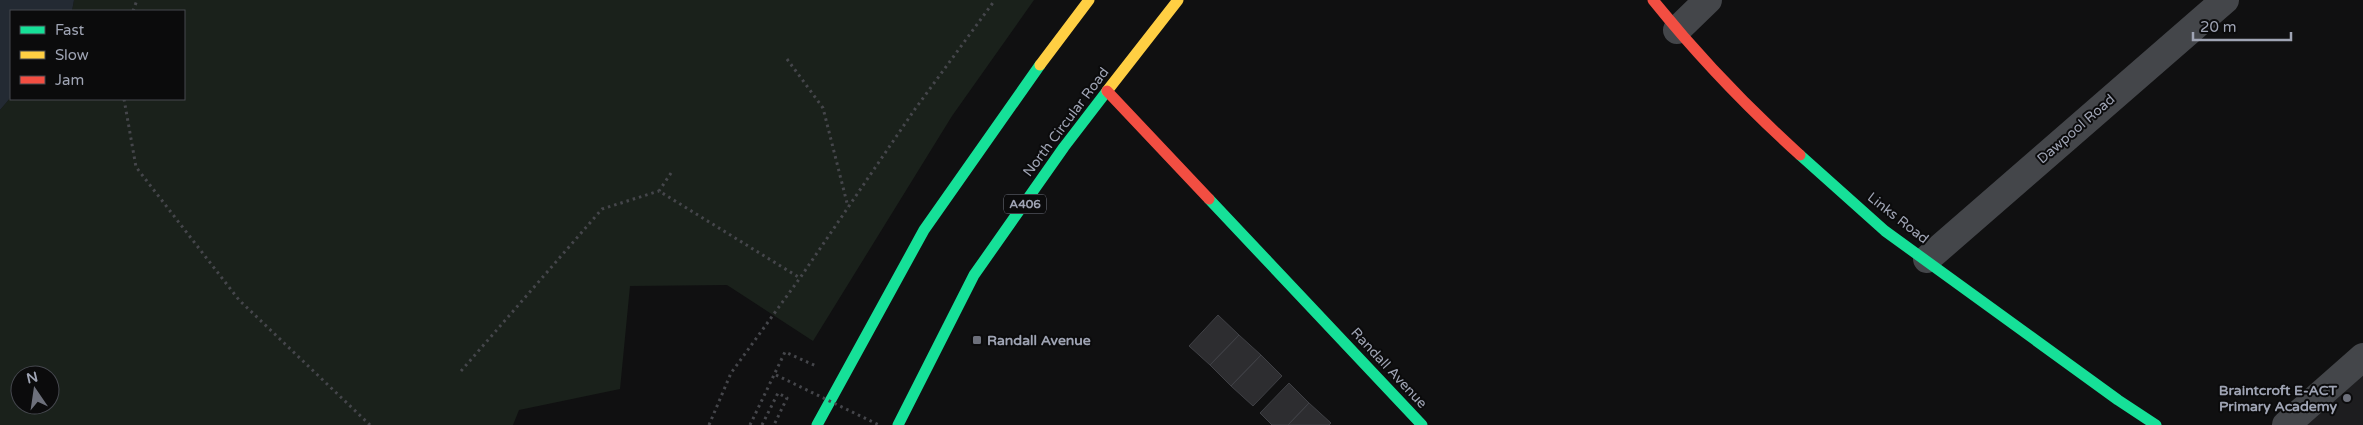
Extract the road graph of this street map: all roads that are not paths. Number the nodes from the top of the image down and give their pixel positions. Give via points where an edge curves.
1 (1089, 0) edge
2 (1178, 0) edge
3 (1652, 0) edge
4 (1708, 0) edge
5 (2225, 0) edge
6 (1677, 30) junction
7 (1107, 90) junction
8 (1927, 259) junction
9 (2363, 357) edge
10 (817, 425) edge
11 (898, 425) edge
12 (1422, 425) edge
13 (2156, 425) edge
14 (2286, 425) edge

1 - 10 main road via 924,230
2 - 7 main road, North Circular Road / A406
3 - 6 main road, Links Road
4 - 6 street
5 - 8 street, Dawpool Road
6 - 8 main road, Links Road via 1756,116 1886,231
7 - 11 main road, North Circular Road / A406 via 974,275
7 - 12 main road, Randall Avenue
8 - 13 main road, Links Road
9 - 14 street

